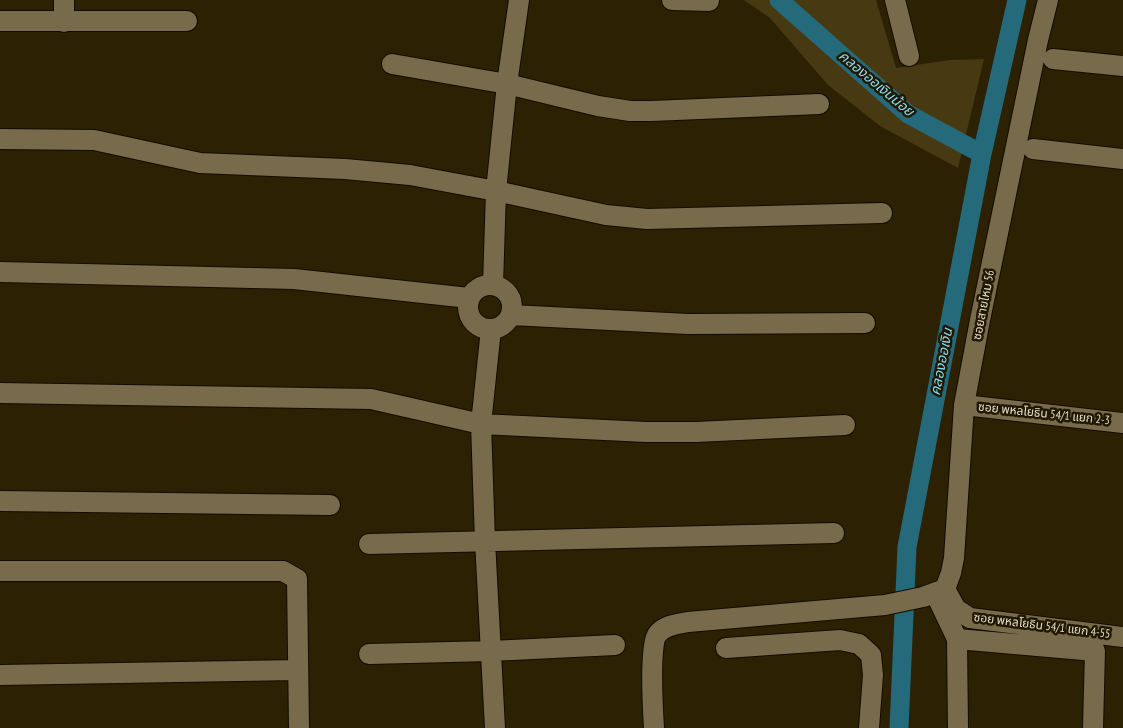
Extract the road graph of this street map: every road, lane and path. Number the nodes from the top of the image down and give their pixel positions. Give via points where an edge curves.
1 (64, 0) edge
2 (519, 0) edge
3 (672, 0) edge
4 (894, 0) edge
5 (1048, 0) edge
6 (709, 2) dead end
7 (0, 21) edge
8 (187, 21) dead end
9 (64, 22) junction
10 (909, 56) dead end
11 (1053, 59) dead end
12 (392, 64) dead end
13 (1123, 66) edge
14 (507, 84) junction
15 (819, 104) dead end
16 (0, 140) edge
17 (1033, 149) dead end
18 (1123, 159) edge
19 (496, 191) junction
20 (882, 213) dead end
21 (0, 272) edge
22 (493, 285) junction
23 (469, 298) junction
24 (511, 314) junction
25 (865, 323) dead end
26 (491, 329) junction
27 (0, 393) edge
28 (964, 405) junction
29 (1123, 423) edge
30 (481, 424) junction
31 (845, 425) dead end
32 (0, 501) edge
33 (330, 505) dead end
34 (834, 533) dead end
35 (485, 541) junction
36 (369, 544) dead end
37 (0, 571) edge
38 (934, 593) junction
39 (1123, 637) edge
40 (957, 639) junction
41 (615, 645) dead end
42 (726, 648) dead end
43 (491, 651) junction
44 (369, 654) dead end
45 (298, 670) junction
46 (0, 675) edge
47 (299, 728) edge
48 (495, 728) edge
49 (654, 728) edge
50 (869, 728) edge
51 (958, 728) edge
52 (1093, 728) edge

1 - 9 street
2 - 14 street
3 - 6 street
4 - 10 street
5 - 28 street, ซอยสายไหม 56
7 - 9 street
8 - 9 street
11 - 13 street
12 - 14 street
14 - 15 street via 598,106 630,110
14 - 19 street
16 - 19 street via 94,140 200,163 380,171
17 - 18 street
19 - 20 street via 606,215 647,219
19 - 22 street
21 - 23 street via 294,279
22 - 23 street via 481,286
22 - 24 street via 506,290 512,306
23 - 26 street via 470,316 475,323
24 - 25 street via 688,324
24 - 26 street via 506,322
26 - 30 street
27 - 30 street via 371,399
28 - 29 street, ซอย พหลโยธิน 54/1 แยก 2-3
28 - 38 street, ซอยสายไหม 56 via 954,558 951,573
30 - 31 street via 674,433
30 - 35 street
32 - 33 street
34 - 35 street
35 - 36 street
35 - 43 street
37 - 45 street via 283,571 297,579
38 - 39 street, ซอย พหลโยธิน 54/1 แยก 4-55 via 970,618
38 - 40 street
38 - 49 street via 885,605 669,626 656,635 652,648
40 - 51 street
40 - 52 street via 1095,652
41 - 43 street
42 - 50 street via 840,640 859,644 871,655 873,675
43 - 44 street
43 - 48 street
45 - 46 street
45 - 47 street

